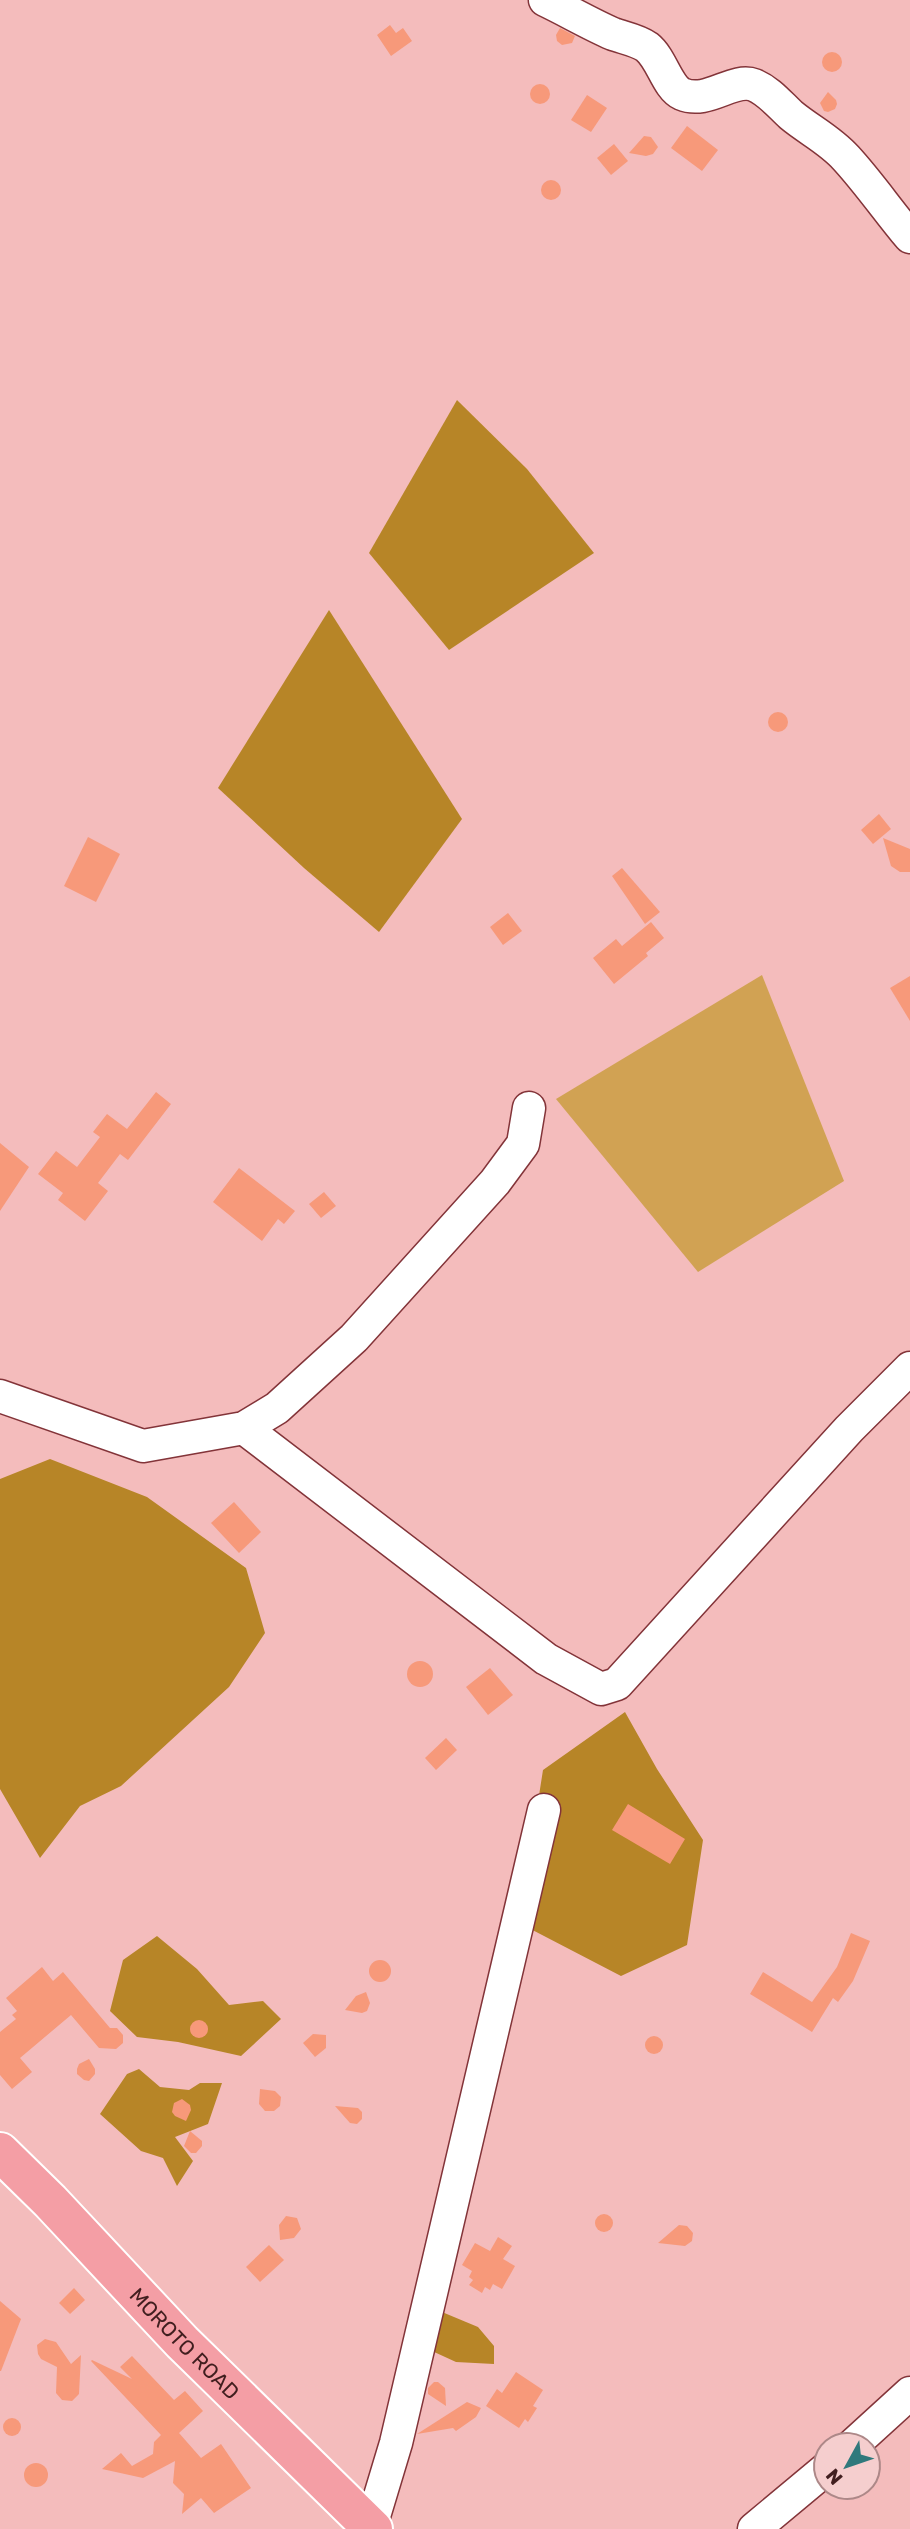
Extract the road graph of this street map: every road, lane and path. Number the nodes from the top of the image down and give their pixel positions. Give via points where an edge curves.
1 (545, 0) edge
2 (910, 237) edge
3 (529, 1108) dead end
4 (910, 1368) edge
5 (0, 1396) edge
6 (244, 1428) junction
7 (544, 1810) dead end
8 (0, 2152) edge
9 (910, 2393) edge
10 (868, 2431) edge
11 (812, 2481) edge
12 (372, 2528) edge
13 (754, 2529) edge

1 - 2 street via 612,34 640,42 682,94 699,96 752,84 768,93 846,158
3 - 6 street via 523,1144 495,1182 354,1338 277,1408
4 - 6 street via 617,1684 601,1689 546,1659
5 - 6 street via 143,1446
7 - 12 street via 396,2443
8 - 12 main road, MOROTO ROAD via 183,2342
9 - 10 street
11 - 13 street

